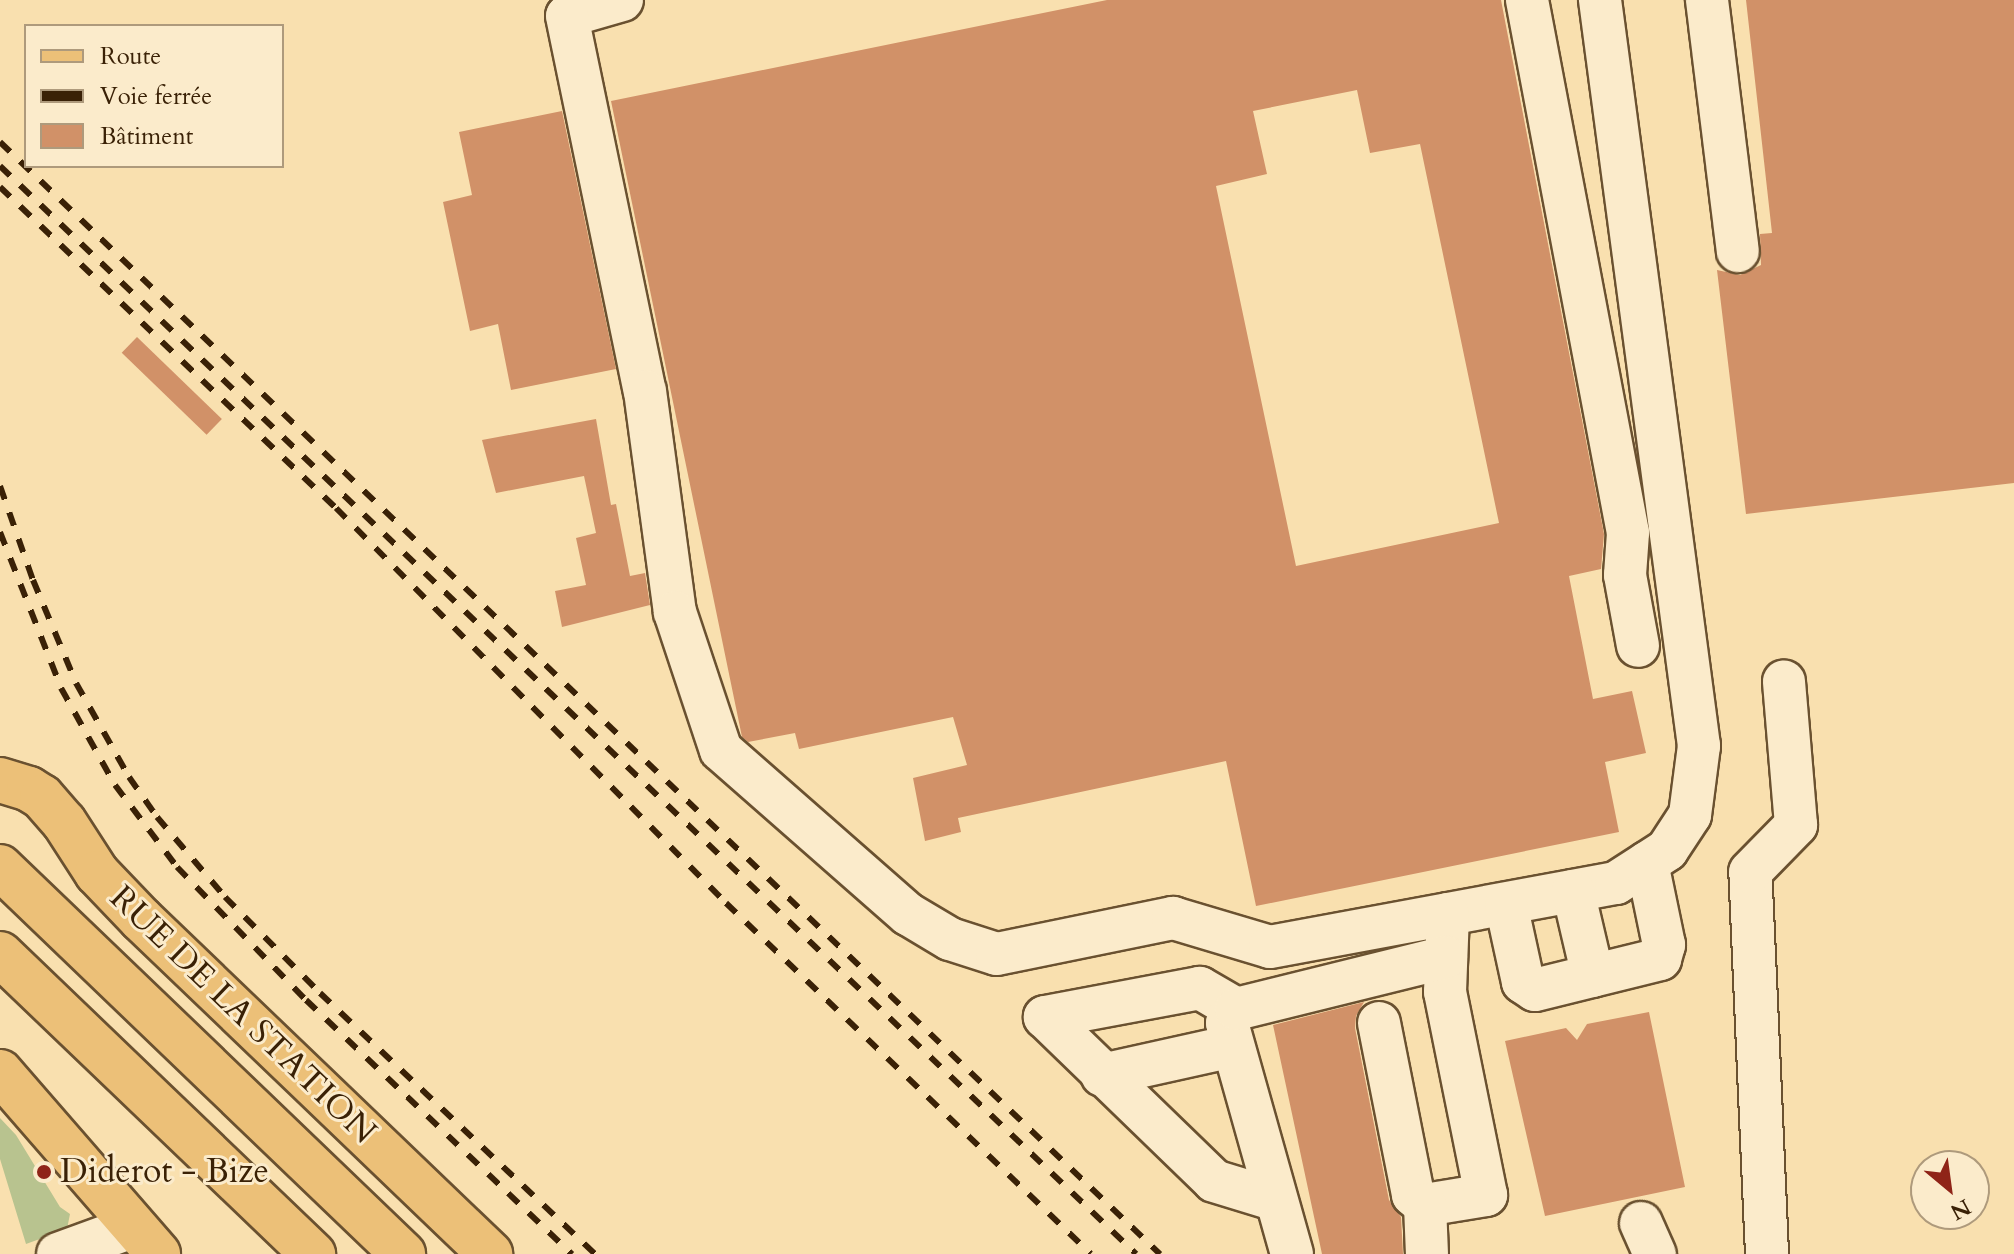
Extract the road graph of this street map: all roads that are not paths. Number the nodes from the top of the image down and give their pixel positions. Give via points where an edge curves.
1 (622, 0) edge
2 (1527, 0) edge
3 (1600, 0) edge
4 (1707, 0) edge
5 (1738, 251) dead end
6 (1638, 646) dead end
7 (1784, 682) dead end
8 (0, 780) edge
9 (1647, 863) junction
10 (0, 867) edge
11 (1573, 891) junction
12 (1506, 904) junction
13 (1448, 914) junction
14 (0, 954) edge
15 (1446, 957) junction
16 (1593, 976) junction
17 (1379, 1023) dead end
18 (1235, 1027) junction
19 (0, 1072) edge
20 (1102, 1075) junction
21 (1276, 1200) junction
22 (1425, 1205) junction
23 (145, 1240) edge
24 (58, 1254) edge
25 (313, 1254) edge
26 (403, 1254) edge
27 (490, 1254) edge
28 (1292, 1254) edge
29 (1427, 1254) edge
30 (1767, 1254) edge

1 - 13 street via 567,16 645,391 675,612 721,750 908,914 950,939 997,954 1173,918 1270,947
2 - 6 street via 1628,533 1625,575
3 - 9 street via 1699,746 1690,815 1667,850
4 - 5 street
7 - 30 street via 1796,825 1750,872
8 - 27 main road, RUE DE LA STATION via 42,797 97,873 130,907
9 - 11 street via 1616,883
9 - 16 street via 1664,945 1660,959
10 - 26 main road
11 - 12 street
11 - 16 street
12 - 13 street
12 - 16 street via 1523,982 1535,990
13 - 15 street
14 - 25 main road
15 - 18 street
15 - 22 street via 1445,992 1486,1195
17 - 22 street via 1413,1195
18 - 20 street
18 - 20 street via 1200,988 1045,1017
18 - 21 street
19 - 23 main road
20 - 21 street via 1214,1181
21 - 28 street
22 - 29 street
23 - 24 street

